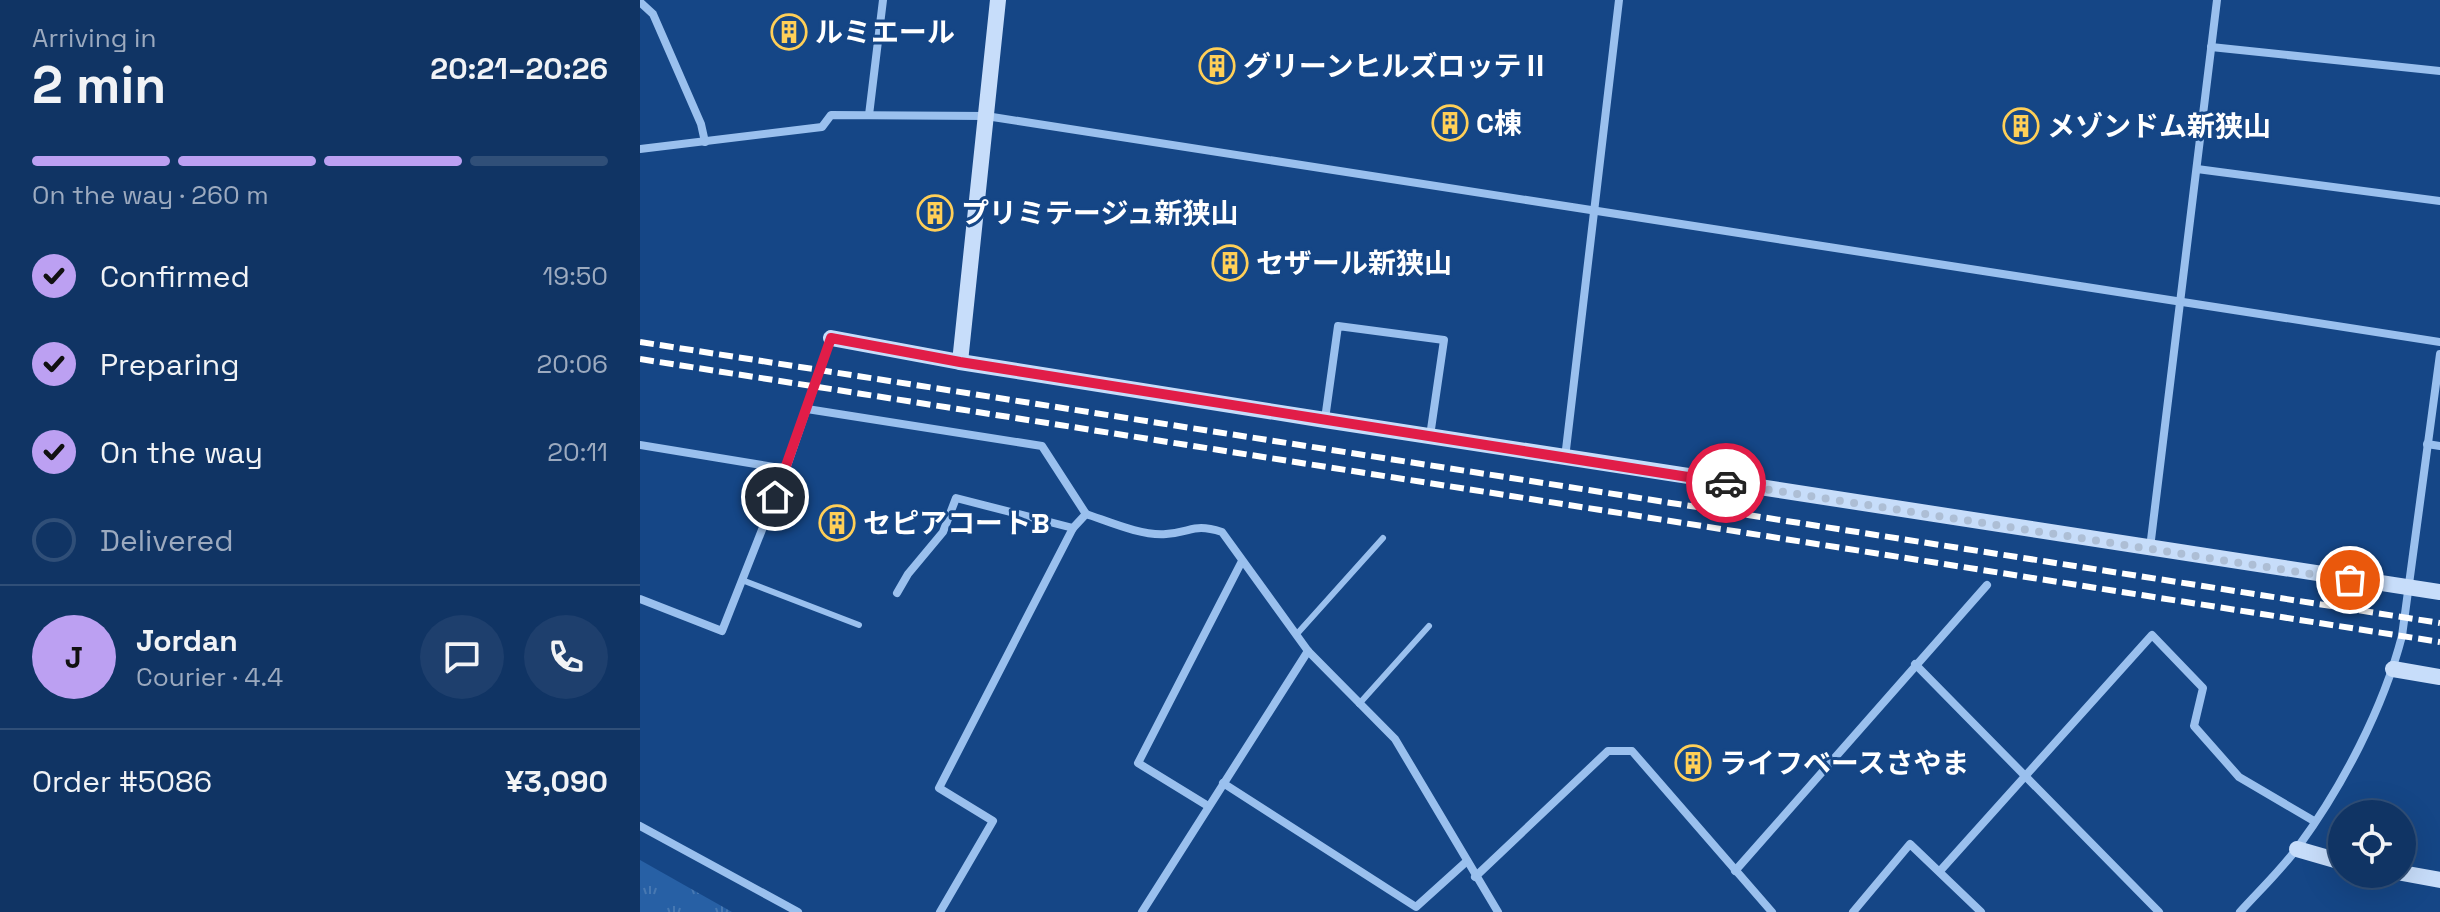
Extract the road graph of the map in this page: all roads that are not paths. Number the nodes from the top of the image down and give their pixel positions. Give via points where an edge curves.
1 (883, 0) edge
2 (998, 0) edge
3 (1619, 0) edge
4 (2217, 0) edge
5 (640, 2) edge
6 (2211, 47) junction
7 (2440, 71) edge
8 (869, 115) junction
9 (986, 116) junction
10 (705, 142) junction
11 (640, 149) edge
12 (2197, 169) junction
13 (2440, 201) edge
14 (1595, 211) junction
15 (2179, 303) junction
16 (831, 338) joint
17 (2440, 342) edge
18 (2440, 354) edge
19 (960, 362) junction
20 (807, 409) junction
21 (1325, 420) junction
22 (1430, 437) junction
23 (2427, 444) junction
24 (640, 445) edge
25 (2440, 446) edge
26 (1565, 458) junction
27 (786, 469) junction
28 (1086, 514) junction
29 (1073, 528) junction
30 (1383, 538) dead end
31 (2150, 549) junction
32 (1242, 561) junction
33 (742, 580) junction
34 (1987, 585) dead end
35 (2407, 589) junction
36 (2440, 592) edge
37 (897, 593) dead end
38 (640, 599) edge
39 (859, 625) dead end
40 (1429, 626) dead end
41 (1296, 635) junction
42 (1308, 651) junction
43 (1915, 664) junction
44 (2393, 669) junction
45 (2440, 677) edge
46 (1359, 704) junction
47 (2025, 775) junction
48 (1223, 783) junction
49 (1208, 806) junction
50 (2314, 821) junction
51 (640, 826) edge
52 (2297, 849) junction
53 (2328, 858) edge
54 (1467, 861) junction
55 (1735, 871) junction
56 (1940, 871) junction
57 (2416, 876) edge
58 (1475, 877) junction
59 (2440, 880) edge
60 (798, 912) edge
61 (940, 912) edge
62 (1142, 912) edge
63 (1498, 912) edge
64 (1772, 912) edge
65 (1853, 912) edge
66 (1981, 912) edge
67 (2159, 912) edge
68 (2240, 912) edge

1 - 8 street
2 - 9 street
3 - 14 street
4 - 6 street
5 - 10 street via 653,14
6 - 7 street
6 - 12 street
8 - 9 street
8 - 10 street via 831,115 822,127
9 - 14 street
9 - 19 street
10 - 11 street
12 - 13 street
12 - 15 street
14 - 15 street
14 - 26 street
15 - 17 street
15 - 31 street
16 - 19 street
16 - 20 street
18 - 23 street
19 - 21 street
20 - 27 street
20 - 28 street via 1042,446
21 - 22 street
21 - 22 street via 1338,326 1444,340
22 - 26 street
23 - 25 street
23 - 35 street
24 - 27 street
26 - 31 street
27 - 33 street
28 - 29 street
28 - 32 street via 1164,535 1204,526 1222,532
29 - 37 street via 956,498 943,532
29 - 61 street via 939,788 993,821
30 - 41 lane
31 - 35 street
32 - 41 street
32 - 49 street via 1138,763
33 - 38 street via 722,631
33 - 39 lane
34 - 43 street
35 - 36 street
35 - 44 street
40 - 46 lane
41 - 42 street
42 - 46 street
42 - 48 street
43 - 47 street
43 - 55 street
44 - 45 street
44 - 50 street via 2358,748
46 - 54 street via 1395,739
47 - 50 street via 2152,635 2203,688 2194,726 2239,777
47 - 56 street
47 - 67 street
48 - 49 street
48 - 54 street via 1416,907
49 - 62 street
50 - 52 street
51 - 60 street
52 - 53 street
52 - 68 street
54 - 58 street
55 - 58 street via 1632,751 1608,751
55 - 64 street
56 - 65 street via 1910,844
56 - 66 street
57 - 59 street
58 - 63 street

